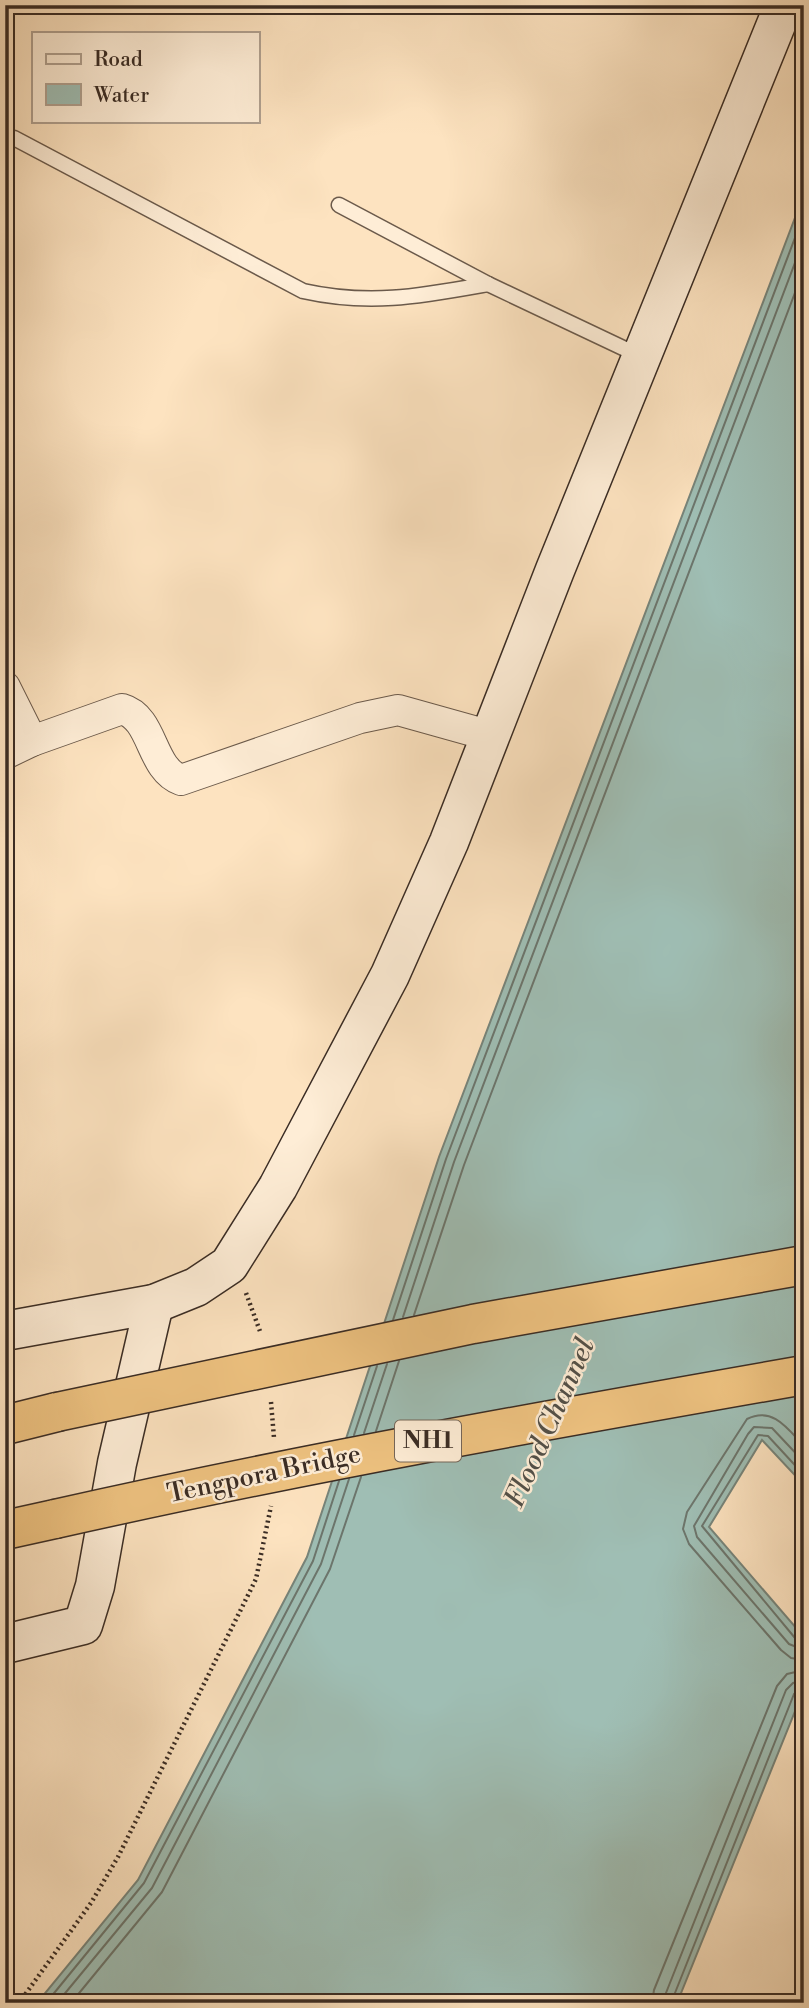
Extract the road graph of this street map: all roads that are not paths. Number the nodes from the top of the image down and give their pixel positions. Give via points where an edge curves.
1 (785, 5) edge
2 (14, 138) dead end
3 (339, 205) dead end
4 (488, 284) junction
5 (641, 356) junction
6 (5, 687) edge
7 (491, 736) junction
8 (32, 741) junction
9 (5, 754) edge
10 (804, 1265) edge
11 (154, 1304) junction
12 (5, 1331) edge
13 (804, 1375) edge
14 (5, 1425) edge
15 (5, 1530) edge
16 (5, 1644) edge

1 - 5 main road
2 - 4 lane via 303,291 336,298 393,300
3 - 4 lane
4 - 5 lane
5 - 7 main road
6 - 8 street
7 - 8 street via 398,710 360,718 181,780 165,770 139,721 122,709
7 - 11 main road via 384,987 330,1094 229,1265 196,1287
8 - 9 street
10 - 14 highway, bridge via 472,1324
11 - 12 main road
11 - 16 main road via 83,1625
13 - 15 highway, Tengpora Bridge / NH1, bridge via 227,1480

